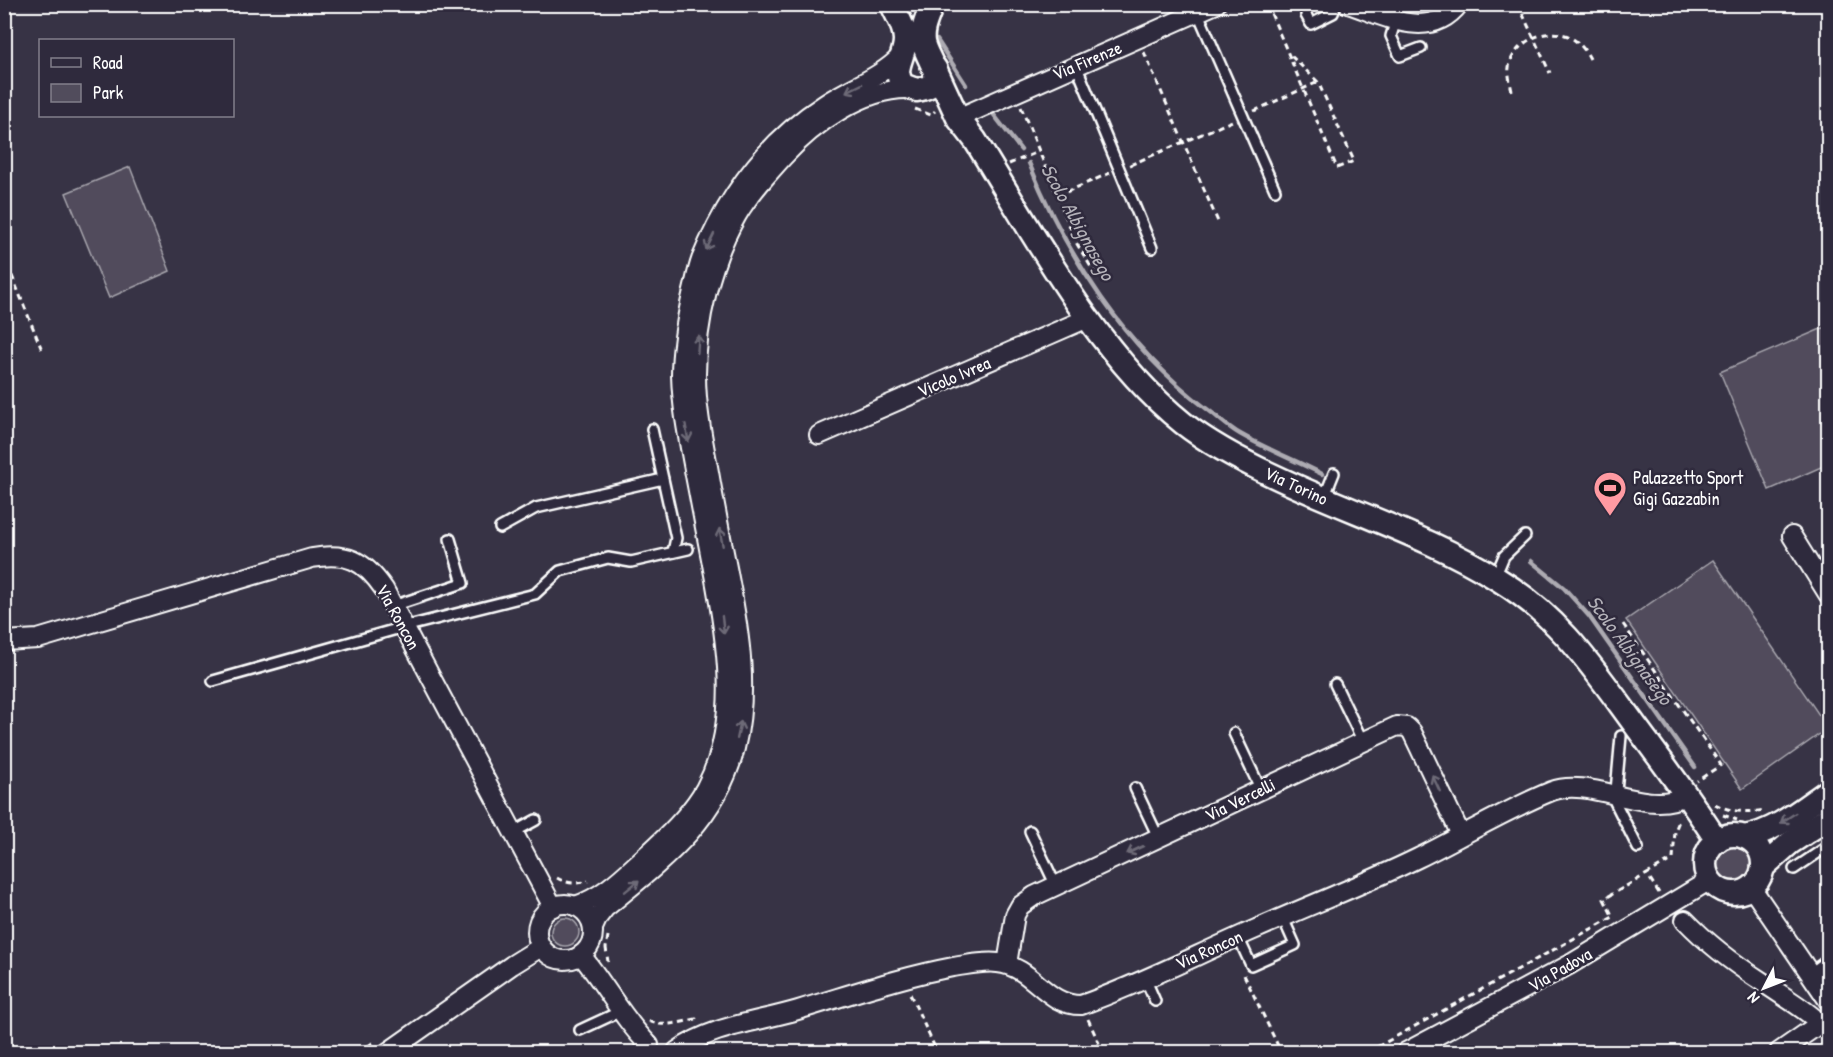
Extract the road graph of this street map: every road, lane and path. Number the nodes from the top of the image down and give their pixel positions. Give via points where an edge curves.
1 (892, 4) edge
2 (1216, 4) edge
3 (1268, 4) edge
4 (1336, 4) edge
5 (1348, 4) edge
6 (1459, 4) edge
7 (1518, 4) edge
8 (932, 6) edge
9 (1369, 8) edge
10 (1198, 13) junction
11 (1306, 15) dead end
12 (1396, 20) junction
13 (1534, 38) junction
14 (1138, 39) junction
15 (1420, 48) dead end
16 (1288, 53) junction
17 (902, 55) junction
18 (1590, 59) dead end
19 (1076, 65) junction
20 (935, 68) junction
21 (1550, 73) dead end
22 (1318, 82) junction
23 (1303, 88) junction
24 (1512, 91) dead end
25 (1015, 92) junction
26 (912, 96) junction
27 (931, 115) dead end
28 (1243, 116) junction
29 (958, 118) junction
30 (1184, 142) junction
31 (1038, 152) junction
32 (1005, 163) junction
33 (1119, 170) junction
34 (1275, 190) dead end
35 (1057, 196) junction
36 (1219, 224) dead end
37 (1152, 248) dead end
38 (4, 256) edge
39 (1094, 272) dead end
40 (1088, 318) junction
41 (42, 350) dead end
42 (652, 429) dead end
43 (819, 435) dead end
44 (1334, 473) dead end
45 (663, 479) junction
46 (1323, 500) junction
47 (500, 528) dead end
48 (1525, 536) dead end
49 (1792, 536) dead end
50 (450, 539) dead end
51 (688, 549) dead end
52 (674, 552) junction
53 (1495, 577) junction
54 (1826, 584) edge
55 (393, 606) junction
56 (1623, 624) dead end
57 (404, 627) junction
58 (4, 641) edge
59 (213, 681) dead end
60 (1335, 684) dead end
61 (1234, 733) dead end
62 (1621, 736) dead end
63 (1363, 742) junction
64 (1135, 788) dead end
65 (1689, 789) junction
66 (1261, 790) junction
67 (1828, 791) edge
68 (1614, 793) junction
69 (1711, 800) dead end
70 (1772, 808) dead end
71 (1828, 818) edge
72 (536, 820) dead end
73 (1680, 820) dead end
74 (1030, 831) dead end
75 (514, 832) junction
76 (1461, 836) junction
77 (1744, 837) junction
78 (1159, 839) junction
79 (1710, 842) junction
80 (1828, 846) edge
81 (1638, 848) dead end
82 (1763, 867) junction
83 (1794, 869) dead end
84 (1647, 874) junction
85 (1703, 875) junction
86 (1056, 886) junction
87 (1751, 888) junction
88 (1660, 894) dead end
89 (575, 906) junction
90 (553, 907) junction
91 (1283, 918) junction
92 (1685, 920) dead end
93 (593, 928) junction
94 (612, 930) dead end
95 (1238, 937) junction
96 (541, 947) junction
97 (581, 955) junction
98 (1828, 960) edge
99 (1007, 964) junction
100 (1240, 967) dead end
101 (611, 969) dead end
102 (1809, 974) junction
103 (1145, 978) junction
104 (907, 988) dead end
105 (1828, 1000) edge
106 (1155, 1001) dead end
107 (621, 1011) junction
108 (1085, 1013) dead end
109 (643, 1017) dead end
110 (696, 1019) dead end
111 (1825, 1021) edge
112 (580, 1030) dead end
113 (404, 1045) edge
114 (1436, 1046) edge
115 (647, 1049) edge
116 (678, 1052) edge
117 (388, 1053) edge
118 (937, 1053) edge
119 (1103, 1053) edge
120 (1281, 1053) edge
121 (1368, 1053) edge
122 (1406, 1053) edge
123 (1779, 1053) edge

1 - 17 street via 905,36
2 - 10 street, Via Firenze
3 - 16 path
4 - 11 lane via 1333,13 1311,24
5 - 9 street
6 - 12 street via 1444,20 1425,24
7 - 13 path
8 - 20 street, Via Torino via 925,22 923,44
9 - 12 street
10 - 14 street, Via Firenze
10 - 28 lane
12 - 15 lane via 1391,36 1400,56
13 - 18 path via 1557,33 1568,36 1584,48
13 - 21 path
13 - 24 path via 1516,51 1509,64
14 - 19 street, Via Firenze
14 - 30 path
16 - 22 path
16 - 23 path
17 - 26 street via 897,73
17 -> 89 street via 876,76 822,106 772,147 727,206 700,262 686,323 681,375 685,424 723,622 729,684 727,716 715,766 694,806 633,867 597,896
19 - 25 street, Via Firenze
19 - 33 lane
20 - 26 street via 933,81
20 - 29 street, Via Torino
22 - 23 path
22 - 23 path via 1354,161 1337,168
23 - 28 path
25 - 29 street, Via Firenze
25 - 31 path
26 - 27 path
26 - 29 street, Via Torino
93 -> 26 street via 605,908 667,856 706,814 729,771 741,718 743,684 737,620 699,422 696,375 700,326 714,267 737,214 762,181 809,133 845,108 884,92 895,89
28 - 30 path
28 - 34 lane
29 - 32 street, Via Torino via 975,140
30 - 33 path
30 - 36 path
31 - 32 path
31 - 35 path
32 - 40 street, Via Torino
33 - 35 path
33 - 37 lane
35 - 39 path via 1077,244
38 - 41 path
40 - 43 street, Vicolo Ivrea
40 - 46 street, Via Torino via 1151,394 1184,423 1231,456
42 - 45 lane
44 - 46 lane
45 - 47 lane via 536,508
45 - 52 lane via 676,538
46 - 53 street, Via Torino via 1429,544
48 - 53 lane via 1504,556
49 - 54 street
50 - 55 lane via 463,584
51 - 52 lane
52 - 57 lane via 632,562 608,558 560,571 535,594
53 - 65 street, Via Torino via 1563,630
55 - 57 street, Via Roncon
55 - 58 street, Via Roncon via 366,567 344,557 326,556 38,639
56 - 65 path via 1721,765
57 - 59 lane
57 - 75 street, Via Roncon
60 - 63 lane
61 - 66 lane
62 - 68 lane
63 - 66 street, Via Vercelli
76 -> 63 street, Via Vercelli via 1407,726 1397,726
64 - 78 lane
65 - 68 street, Via Roncon via 1678,800 1650,801
65 - 79 street
66 - 78 street, Via Vercelli
67 -> 77 street via 1782,822
68 - 76 street, Via Roncon via 1555,790
68 - 81 lane
69 - 70 path via 1730,810
71 - 82 street
72 - 75 lane
73 - 84 path via 1674,831 1673,859
74 - 86 lane
75 - 90 street, Via Roncon
76 - 91 street, Via Roncon
77 - 79 street via 1730,836
77 - 82 street via 1758,849
78 -> 86 street, Via Vercelli
79 - 85 street via 1707,873
79 - 85 path via 1698,854
80 - 83 lane
82 - 87 street
84 - 88 path
84 - 121 path via 1604,899 1613,917
85 - 87 street via 1729,892
85 - 114 street, Via Padova via 1569,965
86 - 99 street, Via Vercelli via 1020,906 1013,922
87 - 102 street
89 - 90 street
89 - 93 street via 587,915
90 - 96 street via 537,927
91 - 95 street, Via Roncon
91 - 95 lane via 1295,945 1251,965
92 - 111 street via 1720,953
93 - 97 street via 591,943
94 - 101 path via 606,948
95 - 103 street, Via Roncon
96 - 97 street via 559,960
96 - 113 street
97 - 107 street, Via Roncon
98 - 102 lane
99 - 103 street, Via Roncon via 1029,976 1051,996 1076,1005
99 - 116 street, Via Roncon via 977,963 904,978 718,1032 688,1043
100 - 120 path
102 - 105 street
103 - 106 lane
104 - 118 path
107 - 112 lane
107 - 115 street, Via Roncon
108 - 119 path
109 - 110 path via 670,1024
111 - 123 street
113 - 117 street
114 - 122 street, Via Padova
115 - 116 street, Via Roncon via 660,1040 667,1041

